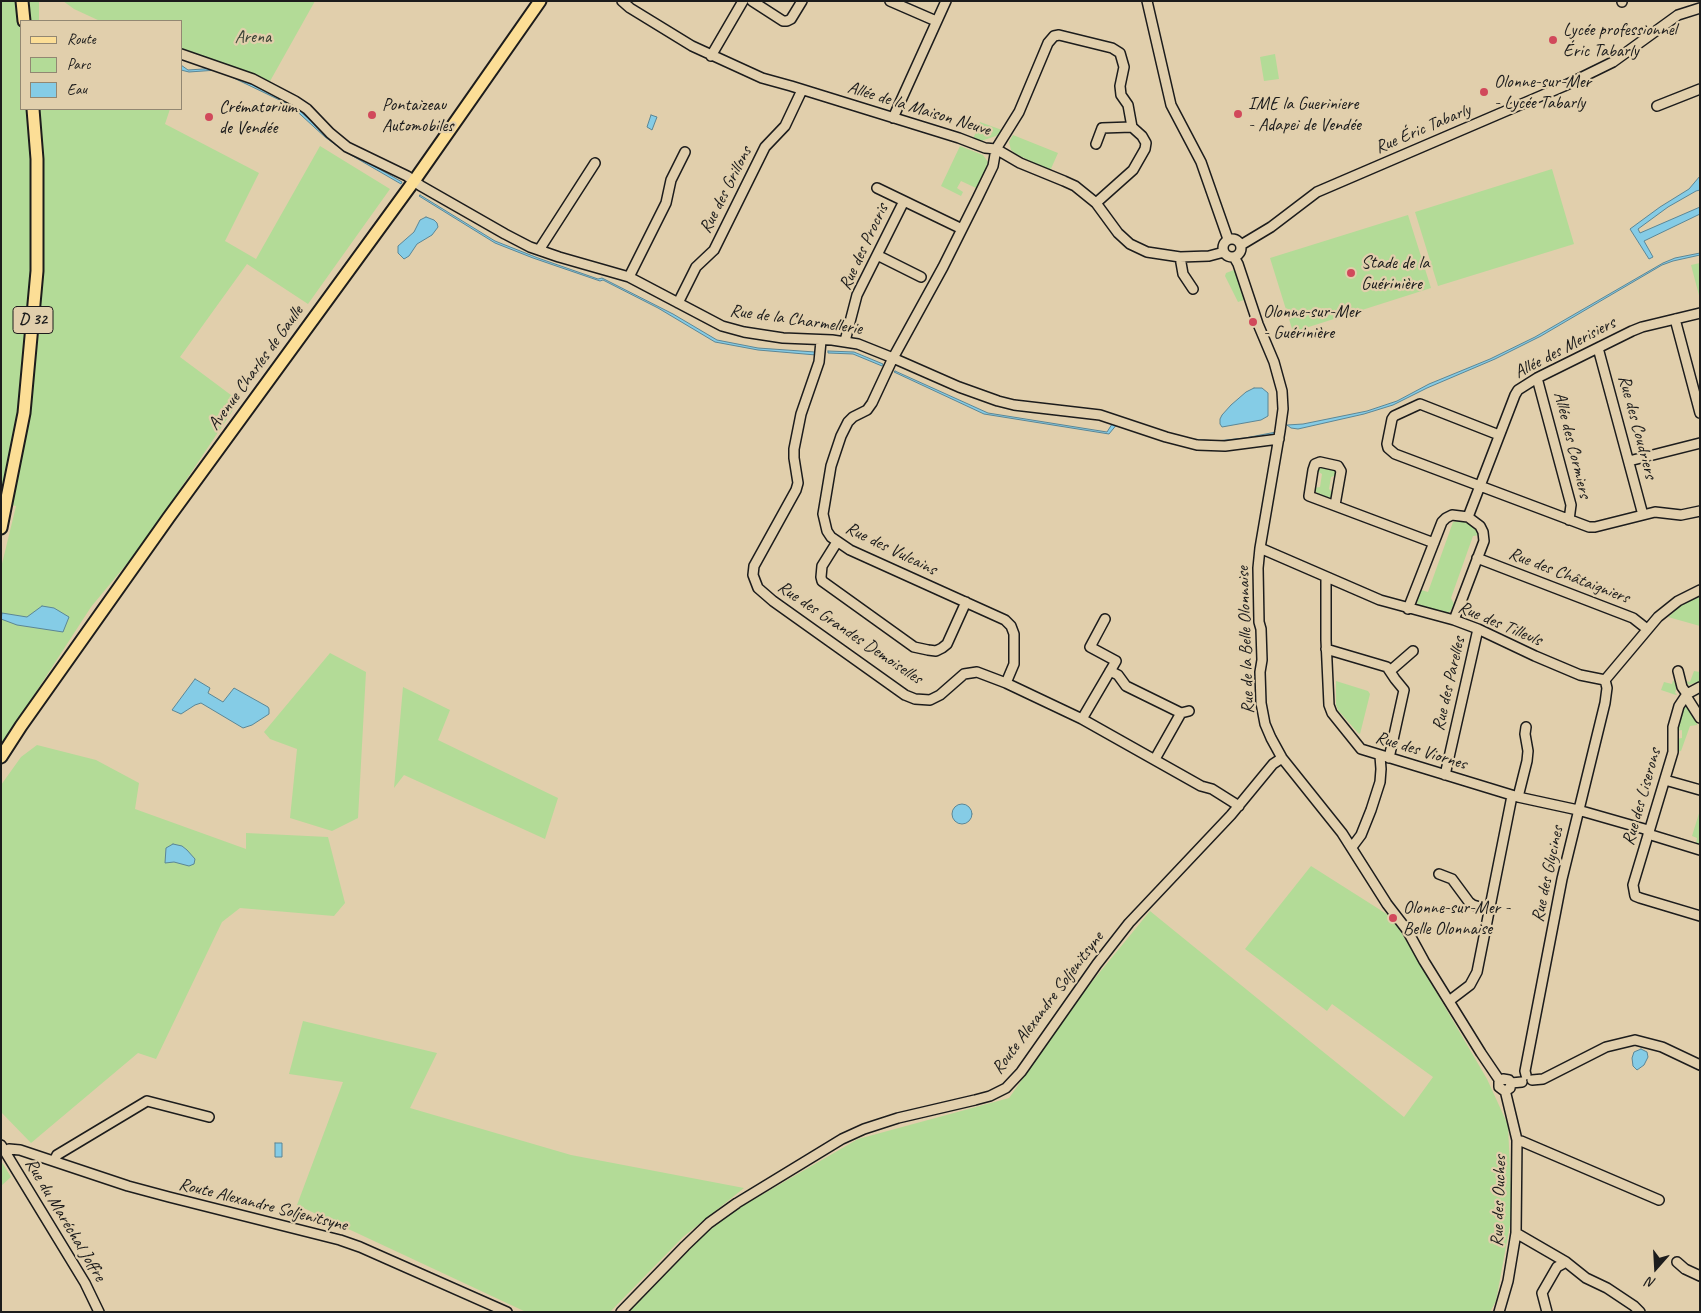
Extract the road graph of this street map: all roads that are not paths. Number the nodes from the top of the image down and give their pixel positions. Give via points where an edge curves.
1 (22, 1) edge
2 (540, 1) edge
3 (622, 1) edge
4 (743, 1) edge
5 (752, 1) edge
6 (802, 1) edge
7 (890, 1) edge
8 (946, 1) edge
9 (1147, 1) edge
10 (1700, 8) edge
11 (24, 20) edge
12 (936, 21) junction
13 (182, 54) edge
14 (710, 56) junction
15 (1700, 89) edge
16 (802, 90) junction
17 (1657, 106) dead end
18 (33, 110) edge
19 (893, 118) junction
20 (1132, 127) junction
21 (1096, 144) dead end
22 (996, 150) junction
23 (685, 152) dead end
24 (596, 163) dead end
25 (414, 181) junction
26 (877, 188) dead end
27 (904, 201) junction
28 (1096, 204) junction
29 (962, 229) junction
30 (1228, 240) junction
31 (1241, 245) junction
32 (539, 250) junction
33 (1224, 252) junction
34 (877, 255) junction
35 (1180, 257) junction
36 (1234, 257) junction
37 (628, 277) junction
38 (922, 277) dead end
39 (1192, 289) dead end
40 (678, 303) junction
41 (1700, 313) edge
42 (1675, 319) junction
43 (821, 340) junction
44 (845, 341) junction
45 (1598, 348) junction
46 (893, 358) junction
47 (1537, 378) junction
48 (1700, 413) edge
49 (1499, 435) junction
50 (1279, 439) junction
51 (1700, 443) edge
52 (1629, 462) junction
53 (1480, 486) junction
54 (1335, 505) junction
55 (1700, 511) edge
56 (1643, 515) junction
57 (1468, 517) junction
58 (1569, 520) junction
59 (1, 528) edge
60 (837, 542) junction
61 (1434, 543) junction
62 (1260, 548) junction
63 (1477, 558) junction
64 (1326, 577) junction
65 (1700, 590) edge
66 (966, 602) junction
67 (1408, 609) junction
68 (1105, 619) dead end
69 (1454, 620) junction
70 (1478, 629) junction
71 (1647, 629) junction
72 (1326, 649) junction
73 (1413, 651) dead end
74 (1678, 670) dead end
75 (1110, 671) junction
76 (1390, 671) junction
77 (1605, 680) junction
78 (1006, 683) junction
79 (1700, 687) edge
80 (1686, 695) junction
81 (1700, 718) edge
82 (1082, 719) junction
83 (1526, 727) dead end
84 (1, 756) edge
85 (1384, 757) junction
86 (1282, 758) junction
87 (1155, 759) junction
88 (1445, 775) junction
89 (1665, 780) junction
90 (1700, 790) edge
91 (1515, 796) junction
92 (1239, 806) junction
93 (1578, 810) junction
94 (1648, 832) junction
95 (1352, 847) junction
96 (1700, 850) edge
97 (1439, 874) dead end
98 (1490, 910) junction
99 (1700, 916) edge
100 (1449, 1001) junction
101 (1700, 1065) edge
102 (1526, 1079) junction
103 (1508, 1086) junction
104 (209, 1118) dead end
105 (1517, 1140) junction
106 (3, 1149) edge
107 (54, 1160) junction
108 (1660, 1200) dead end
109 (1516, 1233) junction
110 (1566, 1262) junction
111 (1677, 1262) dead end
112 (1700, 1276) edge
113 (99, 1312) edge
114 (507, 1312) edge
115 (621, 1312) edge
116 (1498, 1312) edge
117 (1547, 1312) edge
118 (1640, 1312) edge

1 - 11 main road
2 - 25 main road, Avenue Charles de Gaulle
3 - 14 street, Allée de la Maison Neuve
4 - 14 street
5 - 6 street via 788,21
7 - 12 street
8 - 12 street
9 - 30 street via 1171,105 1201,162
10 - 31 street, Rue Éric Tabarly via 1678,15 1613,62 1573,82 1317,192
12 - 19 street
13 - 25 street, Rue de la Charmellerie via 253,79 295,101 347,147
14 - 16 street, Allée de la Maison Neuve via 762,78
15 - 17 street
16 - 19 street, Allée de la Maison Neuve
16 - 40 street, Rue des Grillons via 784,126 766,147 714,250 696,268
18 - 59 main road, D 32 via 37,159 37,272 24,413
19 - 22 street, Allée de la Maison Neuve
20 - 21 street via 1102,128
20 - 22 street via 1128,105 1120,91 1124,70 1120,53 1112,48 1059,35 1050,39 1019,112
20 - 28 street via 1142,136 1145,149 1133,170
22 - 28 street via 1075,186
22 - 29 street, Allée de la Maison Neuve via 994,166
23 - 37 street via 671,180 666,203
24 - 32 street
25 - 32 street, Rue de la Charmellerie
25 - 84 main road, Avenue Charles de Gaulle
26 - 27 street
27 - 29 street, Rue des Procris
27 - 34 street, Rue des Procris
28 - 35 street via 1130,244 1147,252
29 - 46 street, Allée de la Maison Neuve
30 - 31 street via 1237,240
30 - 33 street via 1223,246
31 - 36 street via 1241,251
32 - 37 street, Rue de la Charmellerie
33 - 35 street
33 - 36 street
34 - 38 street
34 - 44 street, Rue des Procris via 858,295
35 - 39 street via 1183,274
36 - 50 street, Rue de la Belle Olonnaise via 1279,379 1283,409
37 - 40 street, Rue de la Charmellerie
40 - 43 street, Rue de la Charmellerie via 732,330
41 - 42 street, Allée des Merisiers
42 - 45 street, Allée des Merisiers via 1642,327
42 - 48 street
43 - 44 street, Rue de la Charmellerie
43 - 78 street, Rue des Grandes Demoiselles via 819,362 794,449 798,483 754,566 753,575 758,588 905,695 915,699 930,700 969,673 977,672
44 - 46 street, Rue de la Charmellerie
45 - 47 street, Allée des Merisiers
45 - 52 street, Rue des Coudriers
46 - 50 street, Rue de la Charmellerie via 998,401 1100,415 1197,445 1225,446
46 - 60 street, Rue des Vulcains via 872,403 867,410 853,417 846,427 831,466 823,514 827,531
47 - 49 street, Allée des Merisiers via 1518,390
47 - 58 street, Allée des Cormiers via 1571,505
49 - 53 street, Allée des Merisiers
49 - 53 street via 1420,404 1392,419 1387,444 1390,452
50 - 62 street, Rue de la Belle Olonnaise
51 - 52 street
52 - 56 street, Rue des Coudriers
53 - 57 street, Allée des Merisiers
53 - 58 street
54 - 54 street via 1309,496 1315,464 1338,466 1341,471
54 - 61 street
55 - 56 street via 1681,516 1655,512
56 - 58 street via 1595,528
57 - 61 street via 1452,515 1446,518
57 - 63 street via 1483,532 1484,541
60 - 66 street, Rue des Vulcains
60 - 66 street via 822,566 822,581 914,647 936,650 947,644
61 - 67 street
62 - 64 street, Rue des Tilleuls
62 - 86 street, Rue de la Belle Olonnaise via 1261,703 1265,724
63 - 69 street
63 - 71 street, Rue des Châtaigniers via 1633,618
64 - 67 street, Rue des Tilleuls
64 - 72 street, Rue des Viornes
65 - 71 street via 1672,606
66 - 78 street, Rue des Vulcains via 1011,626 1014,664
67 - 69 street, Rue des Tilleuls
68 - 75 street via 1090,647 1116,661
69 - 70 street, Rue des Tilleuls
70 - 77 street, Rue des Tilleuls via 1580,675
70 - 88 street, Rue des Parelles
71 - 77 street
72 - 76 street via 1388,667
72 - 85 street, Rue des Viornes via 1332,713 1361,749
73 - 76 street
74 - 80 street
75 - 82 street
75 - 87 street via 1118,675 1126,686 1185,712
76 - 85 street via 1404,690
77 - 93 street, Rue des Glycines via 1605,702
78 - 82 street, Rue des Grandes Demoiselles
79 - 80 street
80 - 81 street
80 - 89 street, Rue des Liserons via 1673,727 1674,745
82 - 87 street, Rue des Grandes Demoiselles
83 - 91 street via 1527,761
85 - 88 street, Rue des Viornes
85 - 95 street via 1370,813 1362,835
86 - 92 street, Route Alexandre Soljenitsyne via 1273,764
86 - 95 street, Rue de la Belle Olonnaise
87 - 92 street, Rue des Grandes Demoiselles
88 - 91 street, Rue des Viornes
89 - 90 street
89 - 94 street, Rue des Liserons
91 - 93 street, Rue des Viornes
91 - 98 street
92 - 115 street, Route Alexandre Soljenitsyne via 1129,923 1022,1072 1006,1088 990,1096 898,1118 842,1139 737,1203 709,1224
93 - 94 street, Rue des Viornes
93 - 102 street, Rue des Glycines via 1562,878
94 - 96 street, Rue des Viornes
94 - 99 street, Rue des Liserons via 1633,885 1635,896
95 - 100 street, Rue de la Belle Olonnaise
97 - 98 street via 1452,879 1473,906
98 - 100 street via 1474,980
100 - 103 street, Rue de la Belle Olonnaise via 1480,1053 1500,1080 1505,1078
101 - 102 street via 1662,1047 1635,1040 1606,1047 1543,1079
102 - 103 street
103 - 105 street, Rue des Ouches
104 - 107 street via 147,1101 58,1154
105 - 108 street
105 - 109 street, Rue des Ouches
106 - 107 street, Route Alexandre Soljenitsyne via 14,1148
106 - 113 street, Rue du Maréchal Joffre via 85,1283
107 - 114 street, Route Alexandre Soljenitsyne via 128,1186 340,1240
109 - 110 street
109 - 116 street, Rue des Ouches via 1508,1281
110 - 117 street via 1557,1268 1542,1293
110 - 118 street
111 - 112 street

